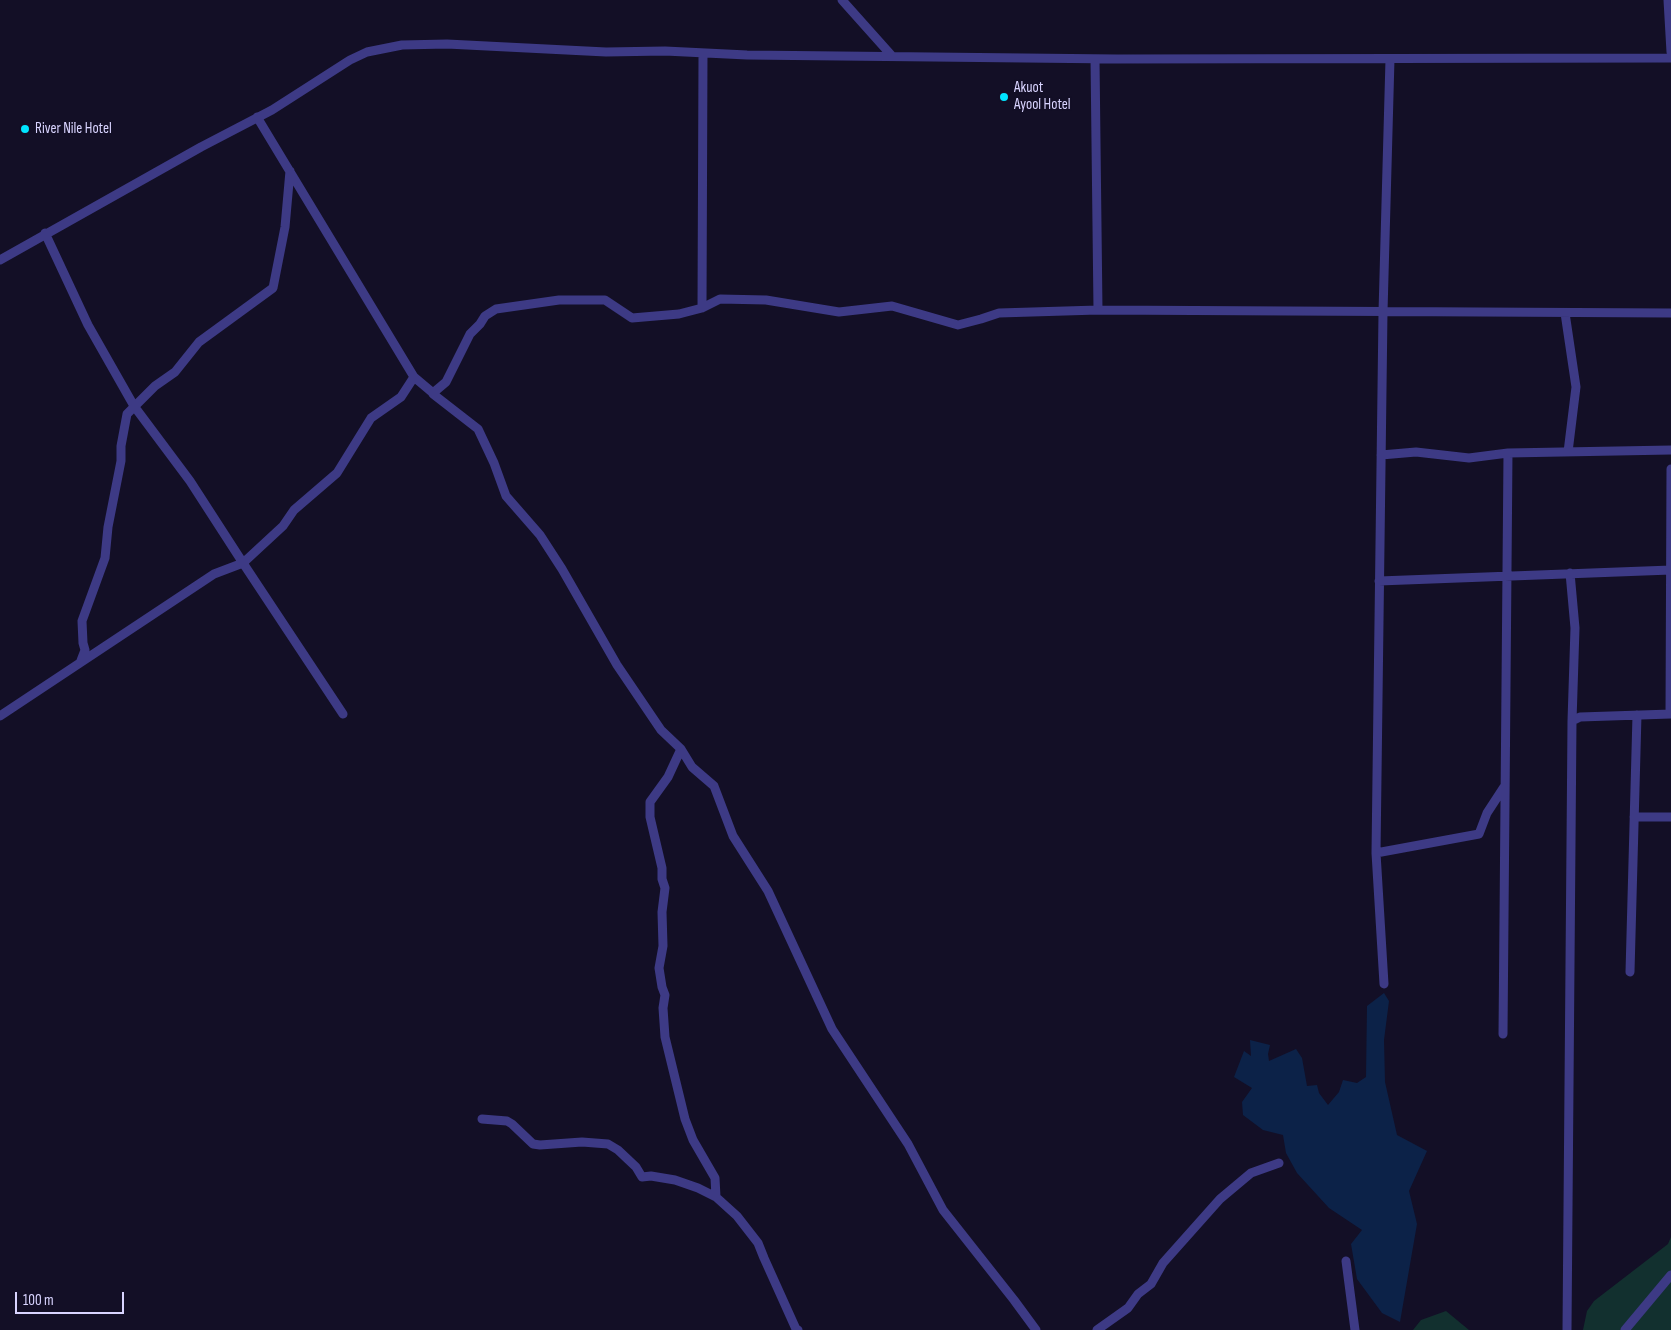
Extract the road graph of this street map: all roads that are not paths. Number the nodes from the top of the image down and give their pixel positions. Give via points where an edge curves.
1 (842, 0) edge
2 (1668, 0) edge
3 (1671, 52) edge
4 (703, 54) junction
5 (892, 56) junction
6 (1671, 58) edge
7 (1096, 59) junction
8 (1390, 59) junction
9 (257, 117) junction
10 (290, 171) junction
11 (45, 233) junction
12 (0, 260) edge
13 (702, 308) junction
14 (1098, 310) junction
15 (1383, 312) junction
16 (1565, 313) junction
17 (1671, 313) edge
18 (414, 377) junction
19 (433, 393) junction
20 (134, 406) junction
21 (1671, 450) edge
22 (1568, 452) junction
23 (1508, 453) junction
24 (1381, 455) junction
25 (1671, 469) edge
26 (243, 563) junction
27 (1671, 570) edge
28 (1570, 573) junction
29 (1506, 576) junction
30 (1380, 581) junction
31 (80, 664) junction
32 (343, 714) dead end
33 (1671, 714) edge
34 (1637, 715) junction
35 (0, 716) edge
36 (1572, 721) junction
37 (681, 749) junction
38 (1504, 787) junction
39 (1634, 817) junction
40 (1671, 817) edge
41 (1376, 853) junction
42 (1630, 972) dead end
43 (1384, 984) dead end
44 (1503, 1034) dead end
45 (482, 1119) dead end
46 (1279, 1164) dead end
47 (716, 1198) junction
48 (1346, 1261) dead end
49 (1671, 1275) edge
50 (798, 1330) edge
51 (1036, 1330) edge
52 (1097, 1330) edge
53 (1355, 1330) edge
54 (1567, 1330) edge
55 (1626, 1330) edge

1 - 5 street
2 - 3 street
4 - 5 street
4 - 9 street via 402,45 366,52
4 - 13 street
5 - 7 street
6 - 8 street
7 - 8 street
7 - 14 street
8 - 15 street
9 - 10 street
9 - 11 street
10 - 18 street
10 - 20 street via 285,226 273,288 198,342 175,372
11 - 12 street
11 - 20 street via 88,325
13 - 14 street via 720,299 766,300 839,312 892,306 958,325 999,313
13 - 19 street via 679,314 632,318 605,300 559,300 496,309 485,316 470,334 446,382
14 - 15 street
15 - 16 street
15 - 24 street
16 - 17 street
16 - 22 street via 1576,387
18 - 19 street
18 - 26 street via 401,397 371,418 337,473 294,510 283,526
19 - 37 street via 478,429 506,496 540,535 617,665 661,730
20 - 26 street via 190,481
20 - 31 street via 126,414 105,558 82,621 85,650
21 - 22 street
22 - 23 street
23 - 24 street via 1469,458 1416,452
23 - 29 street
24 - 30 street
25 - 27 street
26 - 31 street via 214,574
26 - 32 street
27 - 28 street
27 - 33 street
28 - 29 street
28 - 36 street via 1575,628
29 - 30 street
29 - 38 street
30 - 41 street
31 - 35 street
33 - 34 street
34 - 36 street via 1580,717
34 - 39 street
36 - 54 street
37 - 47 street via 668,777 650,802 650,817 665,888 659,968 665,995 665,1036 685,1119 715,1178
37 - 51 street via 692,768 714,786 733,836 768,891 832,1029 908,1144 943,1210
38 - 41 street via 1487,813 1479,834
38 - 44 street
39 - 40 street
39 - 42 street
41 - 43 street
45 - 47 street via 507,1121 533,1144 608,1144 636,1167 642,1177 675,1180
46 - 52 street via 1250,1172 1220,1199 1163,1262 1151,1284 1128,1308
47 - 50 street via 737,1216 758,1243
48 - 53 street
49 - 55 street

